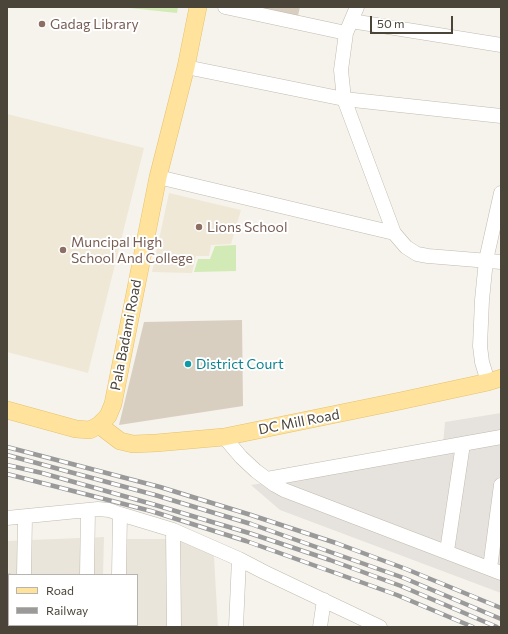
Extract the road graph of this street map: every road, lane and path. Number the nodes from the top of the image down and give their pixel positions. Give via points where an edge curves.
1 (198, 7) edge
2 (225, 7) edge
3 (357, 7) edge
4 (348, 27) junction
5 (501, 45) edge
6 (186, 67) junction
7 (344, 99) junction
8 (501, 116) edge
9 (158, 177) junction
10 (501, 193) edge
11 (394, 233) junction
12 (486, 260) junction
13 (501, 262) edge
14 (494, 380) edge
15 (7, 410) edge
16 (99, 425) junction
17 (224, 437) junction
18 (501, 437) edge
19 (463, 444) junction
20 (267, 479) junction
21 (501, 485) edge
22 (88, 510) junction
23 (120, 514) junction
24 (25, 517) junction
25 (7, 518) edge
26 (173, 530) junction
27 (447, 551) junction
28 (239, 559) junction
29 (495, 570) edge
30 (24, 574) edge
31 (87, 574) edge
32 (119, 574) edge
33 (324, 600) junction
34 (376, 626) edge
35 (174, 627) edge
36 (236, 627) edge
37 (320, 627) edge

1 - 6 main road, Pala Badami Road
2 - 4 street
3 - 4 street
4 - 5 street
4 - 7 street via 341,70
6 - 7 street
6 - 9 main road, Pala Badami Road
7 - 8 street
7 - 11 street
9 - 11 street
9 - 16 main road, Pala Badami Road via 113,404 108,416
10 - 12 street
11 - 12 street via 406,247 417,254
12 - 13 street
12 - 14 street via 480,346 482,362
14 - 17 main road, DC Mill Road
15 - 16 main road via 76,429 90,430
16 - 17 main road, DC Mill Road via 120,441 133,444
17 - 20 street via 241,457
18 - 19 street
19 - 20 street
19 - 27 street
20 - 27 street via 300,497
21 - 29 street
22 - 23 street via 109,510
22 - 24 street
22 - 31 street
23 - 26 street
23 - 32 street
24 - 25 street
24 - 30 street
26 - 28 street
26 - 35 street
27 - 29 street
28 - 33 street
28 - 36 street
33 - 34 street
33 - 37 street

